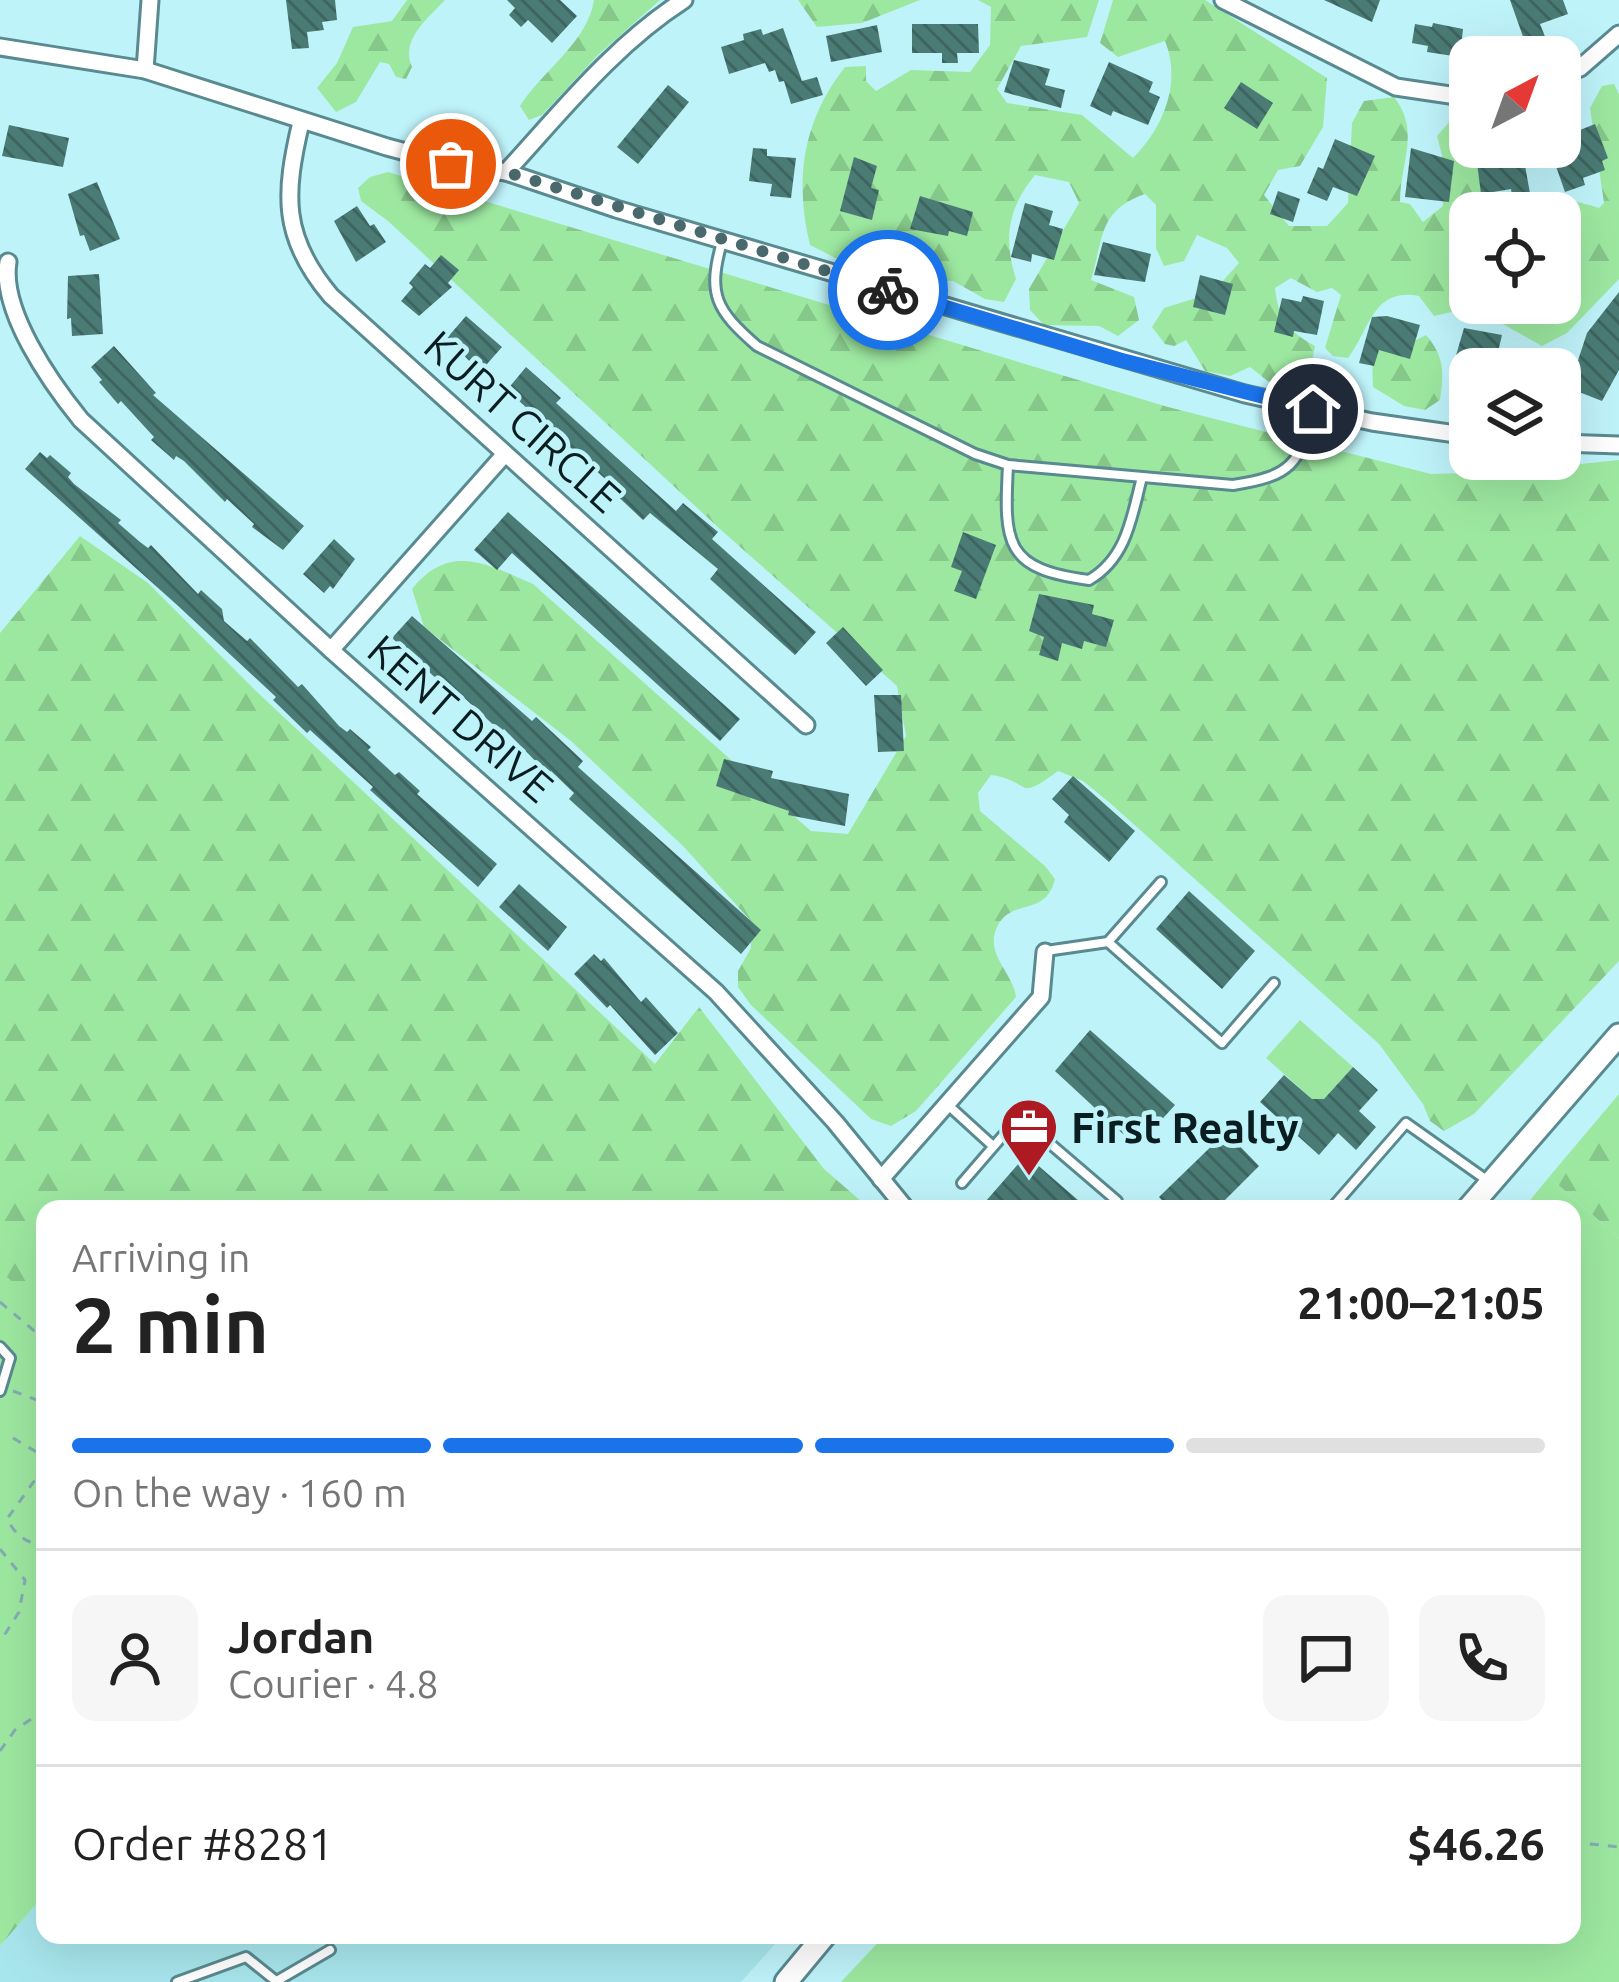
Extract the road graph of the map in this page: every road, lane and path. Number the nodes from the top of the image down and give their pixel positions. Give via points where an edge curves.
1 (150, 0) edge
2 (684, 0) edge
3 (1223, 0) edge
4 (1619, 34) edge
5 (0, 47) edge
6 (1581, 67) edge
7 (145, 70) junction
8 (1449, 95) edge
9 (301, 122) junction
10 (506, 172) junction
11 (723, 241) junction
12 (8, 262) dead end
13 (1313, 409) junction
14 (1449, 432) edge
15 (1581, 444) edge
16 (1619, 445) edge
17 (504, 455) junction
18 (1008, 466) junction
19 (1142, 477) junction
20 (331, 650) junction
21 (806, 725) dead end
22 (1161, 882) dead end
23 (1108, 942) junction
24 (1045, 952) joint
25 (1274, 983) dead end
26 (1619, 1035) edge
27 (948, 1105) junction
28 (993, 1146) junction
29 (881, 1179) junction
30 (962, 1183) dead end
31 (1492, 1184) junction
32 (898, 1200) edge
33 (1116, 1200) edge
34 (1339, 1200) edge
35 (1477, 1200) edge
36 (0, 1302) edge
37 (36, 1332) edge
38 (0, 1347) edge
39 (1, 1389) edge
40 (36, 1400) edge
41 (13, 1438) dead end
42 (36, 1452) edge
43 (36, 1479) edge
44 (36, 1544) edge
45 (0, 1549) edge
46 (0, 1642) edge
47 (36, 1716) edge
48 (0, 1751) edge
49 (1581, 1843) edge
50 (1619, 1847) edge
51 (818, 1944) edge
52 (330, 1950) dead end
53 (177, 1982) edge
54 (276, 1982) edge
55 (786, 1982) edge

1 - 7 street
2 - 10 street via 607,62
3 - 8 street via 1396,87
4 - 6 street
5 - 7 street
7 - 9 street
9 - 10 street
9 - 17 street, KURT CIRCLE via 289,205 309,270
10 - 11 street
11 - 13 street
11 - 18 lane via 715,298 757,346
12 - 20 street, KENT DRIVE via 7,293 31,346 81,420
13 - 14 street
13 - 19 lane via 1304,450 1265,480
15 - 16 street
17 - 20 street
17 - 21 street, KURT CIRCLE
18 - 19 lane
18 - 19 lane via 1005,525 1016,549 1034,569 1089,580 1126,540
20 - 29 street, KENT DRIVE via 716,992
22 - 23 lane
23 - 24 lane
23 - 25 lane via 1222,1043
24 - 27 street via 1041,997
26 - 31 main road
27 - 28 lane
27 - 29 street
28 - 30 lane
28 - 33 lane via 1018,1117
29 - 32 street, KENT DRIVE
31 - 34 lane via 1406,1123
31 - 35 main road
36 - 37 path
38 - 39 lane via 10,1358
39 - 40 path
41 - 42 path
43 - 44 path via 8,1519
45 - 46 path via 25,1580 19,1612
47 - 48 path
49 - 50 path
51 - 55 main road
52 - 54 lane
53 - 54 lane via 246,1958

